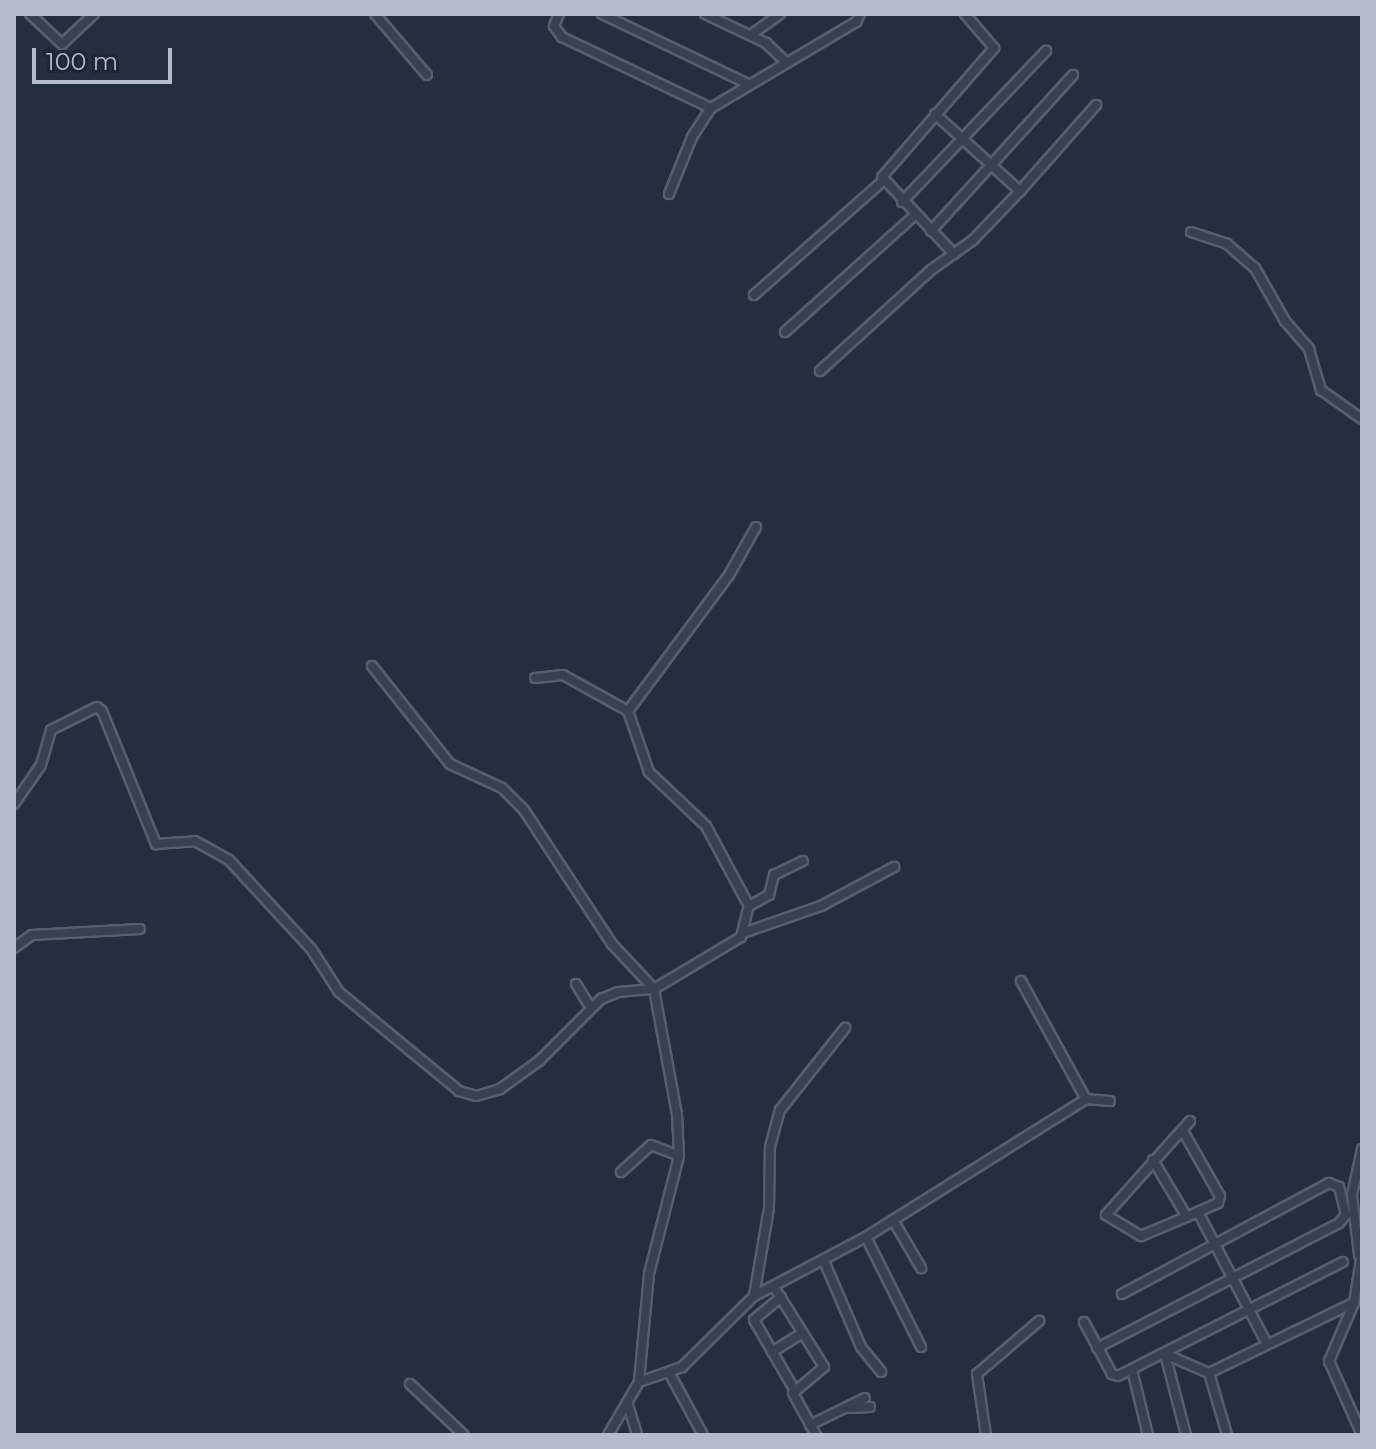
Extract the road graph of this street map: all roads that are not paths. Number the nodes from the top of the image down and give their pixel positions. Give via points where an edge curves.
1 (30, 14) edge
2 (94, 14) edge
3 (375, 14) edge
4 (559, 14) edge
5 (602, 14) edge
6 (705, 14) edge
7 (780, 14) edge
8 (860, 14) edge
9 (965, 14) edge
10 (751, 35) junction
11 (1046, 51) dead end
12 (786, 62) junction
13 (427, 75) dead end
14 (1073, 75) dead end
15 (748, 84) junction
16 (1096, 105) dead end
17 (711, 108) junction
18 (935, 114) junction
19 (963, 139) junction
20 (990, 165) junction
21 (883, 181) junction
22 (1020, 191) junction
23 (669, 194) dead end
24 (902, 202) junction
25 (915, 215) junction
26 (931, 231) junction
27 (1191, 232) dead end
28 (954, 254) junction
29 (754, 295) dead end
30 (785, 332) dead end
31 (820, 371) dead end
32 (1362, 419) edge
33 (756, 527) dead end
34 (372, 666) dead end
35 (535, 678) dead end
36 (628, 711) junction
37 (14, 804) edge
38 (803, 861) dead end
39 (894, 867) dead end
40 (749, 906) junction
41 (140, 929) dead end
42 (743, 933) junction
43 (14, 948) edge
44 (1021, 981) dead end
45 (576, 984) dead end
46 (654, 989) junction
47 (590, 1006) junction
48 (845, 1028) dead end
49 (1086, 1099) junction
50 (1110, 1101) dead end
51 (1190, 1121) dead end
52 (1183, 1131) junction
53 (1362, 1149) edge
54 (679, 1156) junction
55 (1153, 1160) junction
56 (621, 1172) dead end
57 (1198, 1212) junction
58 (1187, 1217) junction
59 (893, 1220) junction
60 (866, 1237) junction
61 (1215, 1245) junction
62 (1360, 1254) edge
63 (824, 1261) junction
64 (1343, 1262) dead end
65 (921, 1268) dead end
66 (1232, 1277) junction
67 (774, 1287) junction
68 (1122, 1294) dead end
69 (754, 1296) junction
70 (781, 1297) junction
71 (1354, 1303) junction
72 (1250, 1308) junction
73 (1039, 1321) dead end
74 (1084, 1322) dead end
75 (803, 1333) junction
76 (1267, 1344) junction
77 (921, 1347) dead end
78 (1097, 1348) junction
79 (772, 1352) junction
80 (1165, 1354) junction
81 (1132, 1370) junction
82 (881, 1372) dead end
83 (1209, 1373) junction
84 (670, 1374) junction
85 (639, 1382) junction
86 (410, 1384) dead end
87 (794, 1389) junction
88 (867, 1403) dead end
89 (628, 1405) junction
90 (810, 1425) junction
91 (464, 1435) edge
92 (608, 1435) edge
93 (637, 1435) edge
94 (703, 1435) edge
95 (816, 1435) edge
96 (986, 1435) edge
97 (1148, 1435) edge
98 (1186, 1435) edge
99 (1227, 1435) edge
100 (1362, 1435) edge

1 - 2 street via 62,44
3 - 13 street
4 - 17 street via 554,26 562,37
5 - 15 street
6 - 10 street
7 - 10 street
8 - 12 street via 856,22
9 - 18 street via 994,48
10 - 12 street
11 - 19 street
12 - 15 street
14 - 20 street
15 - 17 street
16 - 22 street
17 - 23 street via 692,137
18 - 19 street
18 - 21 street via 886,169
19 - 20 street
19 - 24 street
20 - 22 street
20 - 26 street
21 - 24 street
21 - 29 street
22 - 28 street
24 - 25 street
25 - 26 street
25 - 30 street
26 - 28 street
27 - 32 street via 1227,244 1255,268 1285,321 1309,349 1321,390
28 - 31 street
33 - 36 street via 729,575
34 - 46 street via 450,764 502,788 524,810 612,944
35 - 36 street via 563,675
36 - 40 street via 649,772 706,826
37 - 47 street via 41,765 51,730 97,707 156,844 195,841 229,860 312,950 339,992 459,1091 476,1096 500,1089 539,1061
38 - 40 street via 774,875 769,895
39 - 42 street via 821,906
40 - 42 street
41 - 43 street via 32,935
42 - 46 street
44 - 49 street
45 - 47 street
46 - 47 street via 618,992
46 - 54 street via 677,1114
48 - 69 street via 780,1110 770,1147 769,1208
49 - 50 street
49 - 59 street
51 - 52 street
52 - 55 street
52 - 57 street via 1220,1196 1218,1203
53 - 62 street via 1352,1195
54 - 56 street via 651,1145
54 - 85 street via 649,1274
55 - 58 street
55 - 58 street via 1107,1216 1141,1236
57 - 58 street
57 - 61 street
59 - 60 street
59 - 65 street
60 - 63 street
60 - 77 street
61 - 66 street
61 - 66 street via 1329,1183 1339,1187 1346,1211 1342,1220
61 - 68 street
62 - 71 street
63 - 67 street
63 - 82 street via 861,1347
64 - 72 street
66 - 72 street
66 - 78 street
67 - 69 street
67 - 70 street
69 - 84 street
70 - 75 street
70 - 79 street via 754,1320
71 - 76 street
71 - 100 street via 1329,1361
72 - 76 street
72 - 80 street
73 - 96 street via 977,1374
74 - 78 street
75 - 79 street
75 - 87 street via 824,1367
76 - 83 street
78 - 81 street via 1113,1376
79 - 87 street
80 - 81 street
80 - 83 street
80 - 98 street
81 - 97 street
83 - 99 street
84 - 85 street
84 - 94 street
85 - 89 street
86 - 91 street
87 - 90 street
88 - 90 street via 840,1409
89 - 92 street
89 - 93 street
90 - 95 street

